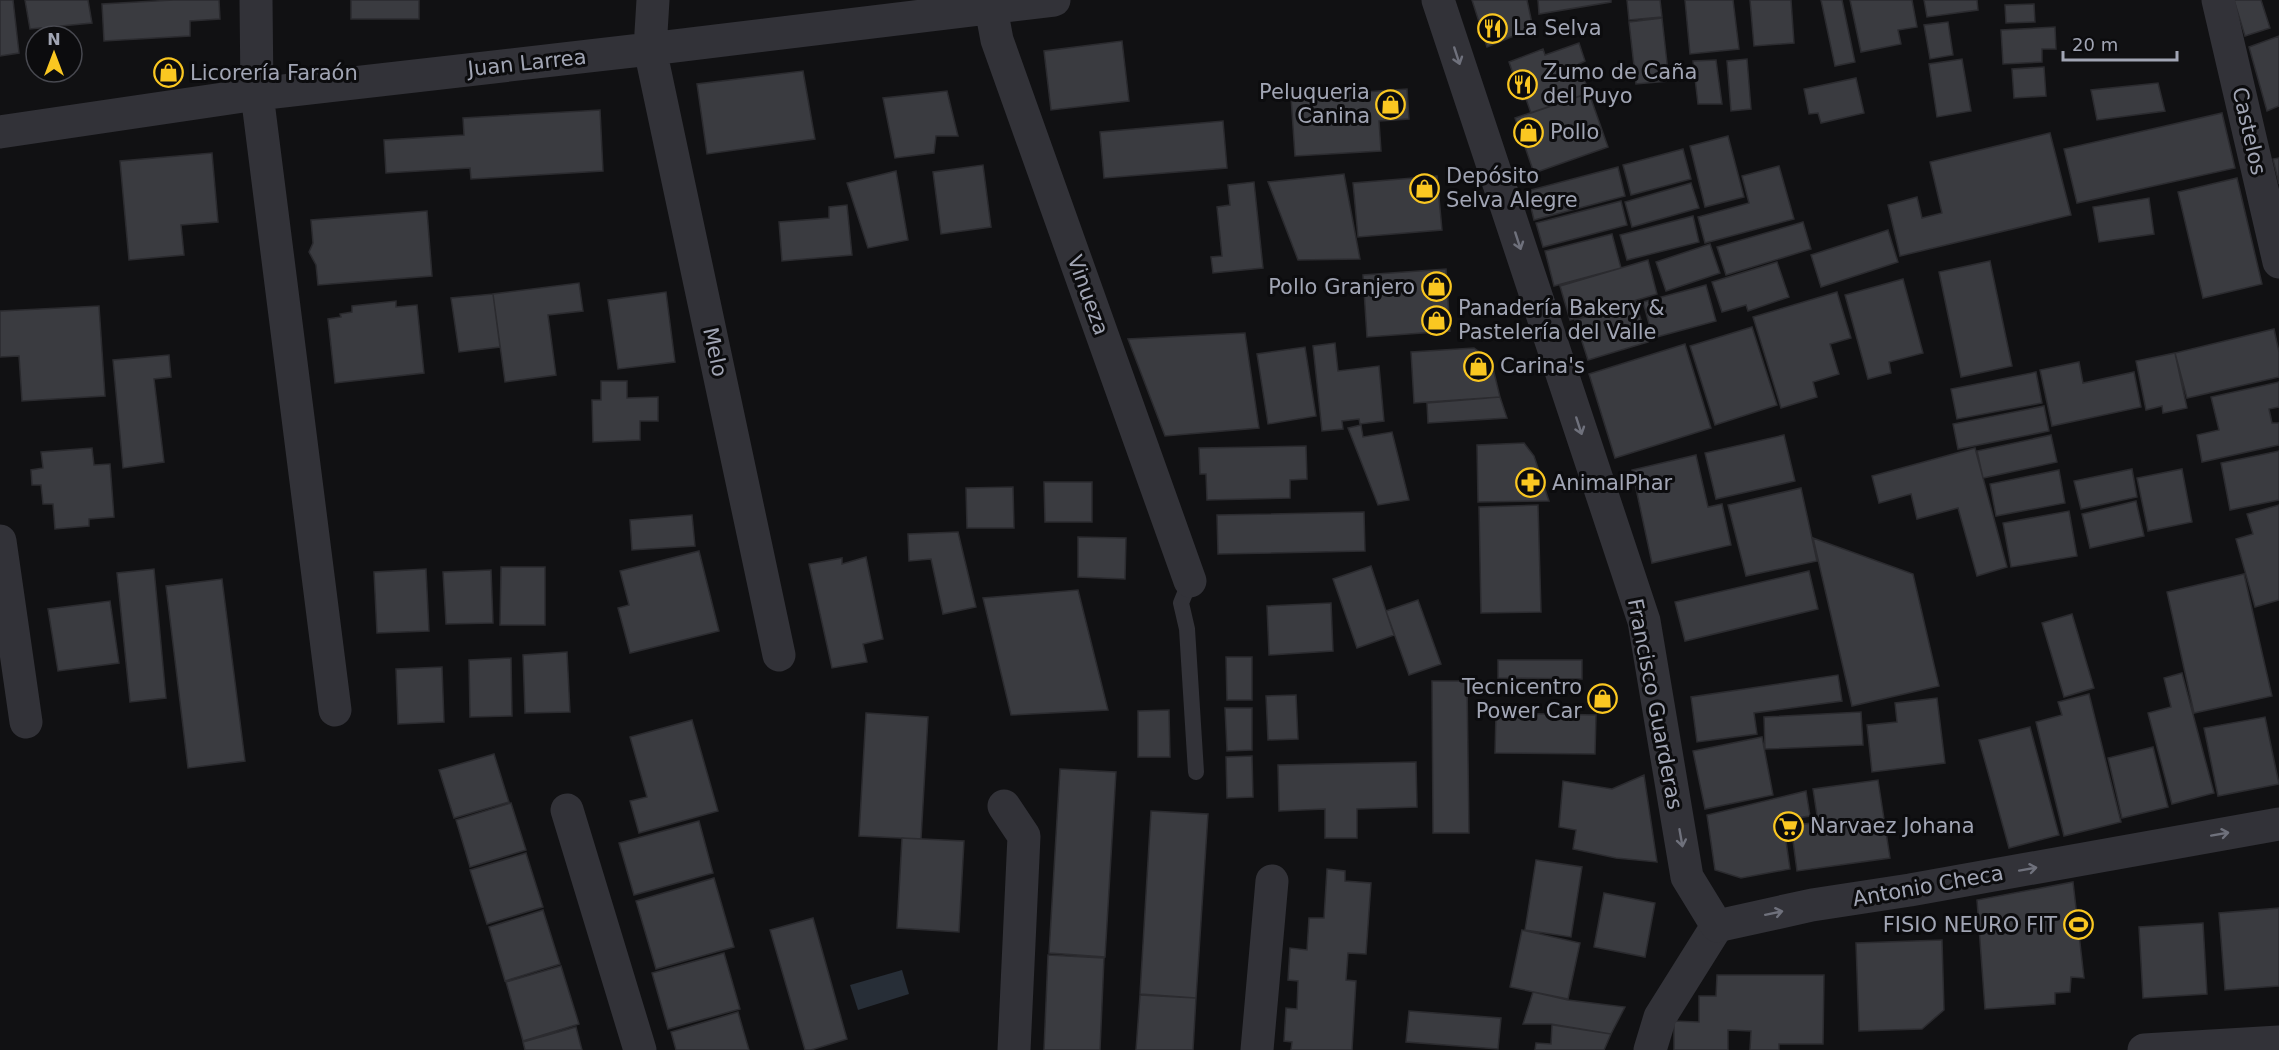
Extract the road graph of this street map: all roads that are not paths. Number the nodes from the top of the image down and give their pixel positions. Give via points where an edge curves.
1 (256, 0) edge
2 (653, 0) edge
3 (1054, 0) edge
4 (1438, 0) edge
5 (2218, 0) edge
6 (992, 4) edge
7 (650, 49) junction
8 (257, 94) junction
9 (0, 132) edge
10 (2279, 262) edge
11 (0, 541) edge
12 (1190, 581) joint
13 (779, 655) dead end
14 (335, 710) dead end
15 (26, 722) dead end
16 (1196, 772) dead end
17 (1004, 806) dead end
18 (567, 810) dead end
19 (2279, 824) edge
20 (1272, 881) dead end
21 (1717, 926) junction
22 (2279, 1042) edge
23 (2236, 1047) edge
24 (640, 1050) edge
25 (1014, 1050) edge
26 (1257, 1050) edge
27 (1650, 1050) edge
28 (2144, 1050) edge

1 - 8 street
2 - 7 street, Melo
3 - 6 street, Juan Larrea
4 -> 21 street, Francisco Guarderas via 1644,621 1687,877
5 - 10 street, Castelos
6 - 7 street, Juan Larrea
6 - 12 street, Vinueza via 997,40
7 - 8 street, Juan Larrea
7 - 13 street, Melo
8 - 9 street, Juan Larrea
8 - 14 street
11 - 15 street
12 - 16 lane via 1180,603 1187,630
17 - 25 street via 1024,836
18 - 24 street
21 -> 19 street, Antonio Checa via 1812,905
20 - 26 street
21 - 27 street via 1660,1017
22 - 23 street
23 - 28 street

